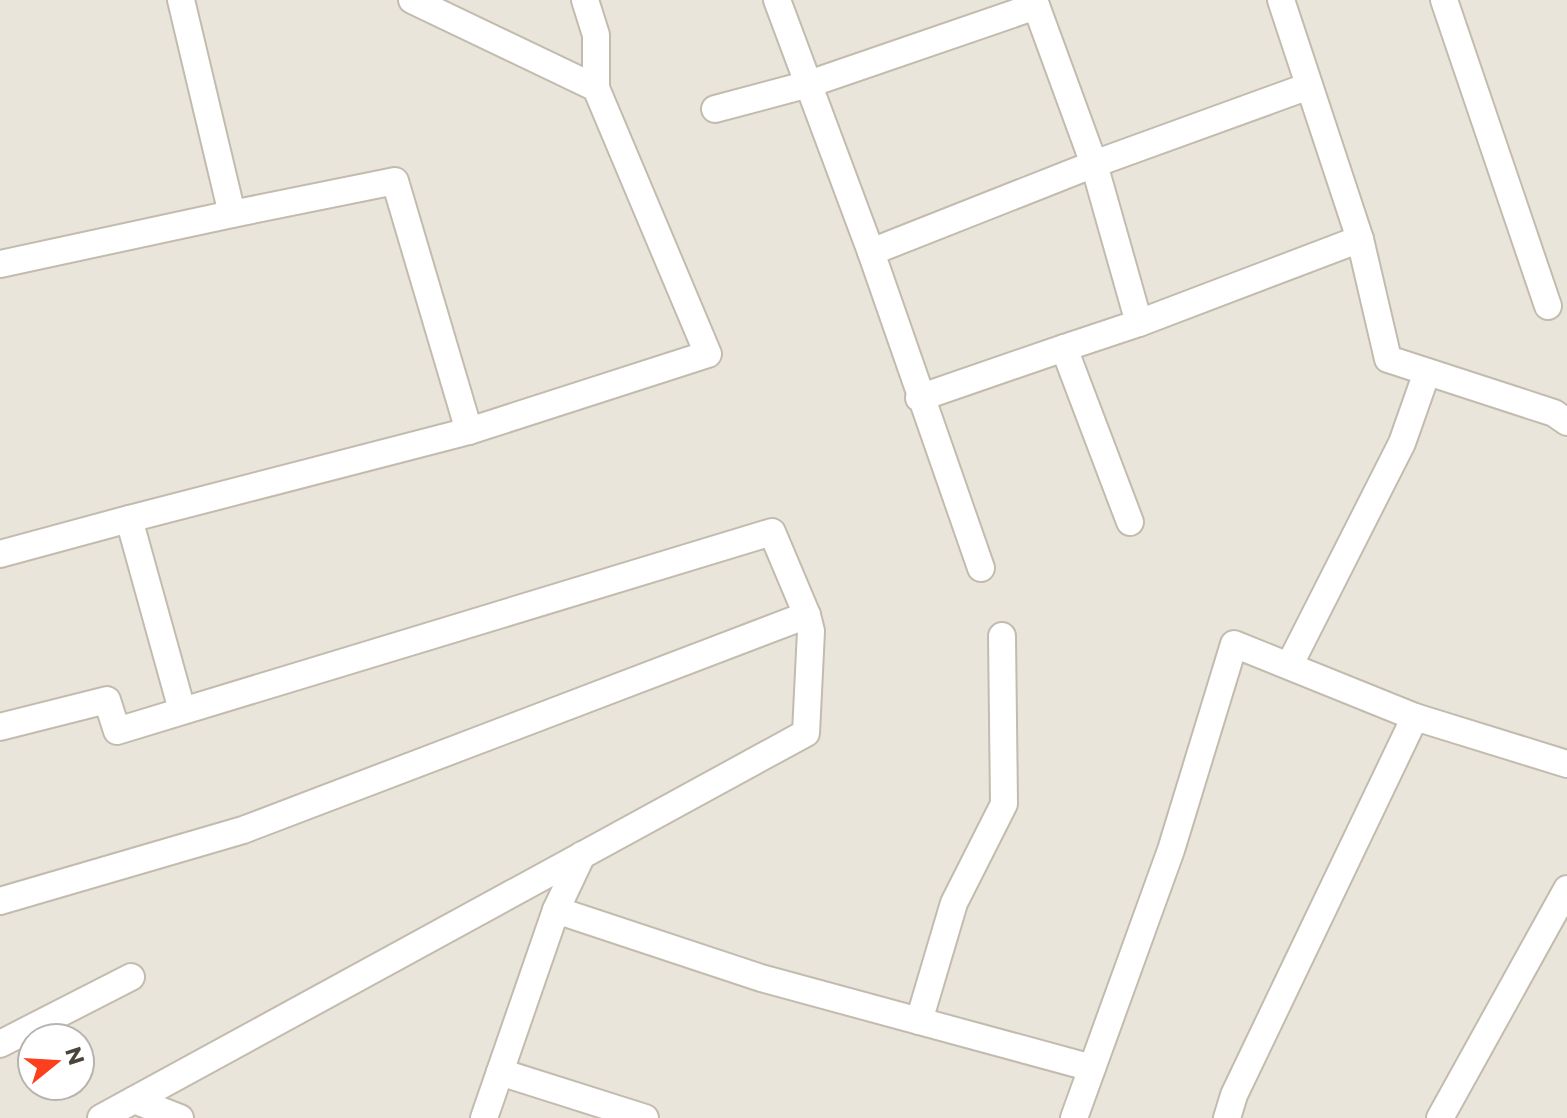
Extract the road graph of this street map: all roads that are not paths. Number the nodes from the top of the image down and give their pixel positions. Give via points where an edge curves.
1 (181, 0) edge
2 (585, 0) edge
3 (777, 0) edge
4 (1281, 0) edge
5 (1444, 0) edge
6 (413, 1) edge
7 (1035, 3) edge
8 (809, 84) junction
9 (1309, 86) junction
10 (596, 88) junction
11 (715, 109) dead end
12 (1094, 164) junction
13 (232, 214) junction
14 (1360, 239) junction
15 (871, 252) junction
16 (0, 264) edge
17 (1548, 306) dead end
18 (1139, 323) junction
19 (1064, 348) junction
20 (1427, 372) junction
21 (919, 398) junction
22 (1567, 422) edge
23 (469, 431) junction
24 (129, 519) junction
25 (1130, 522) dead end
26 (0, 554) edge
27 (981, 568) dead end
28 (807, 615) junction
29 (1002, 636) dead end
30 (1290, 664) junction
31 (182, 710) junction
32 (1415, 717) junction
33 (0, 727) edge
34 (1565, 760) edge
35 (582, 855) junction
36 (1567, 889) edge
37 (0, 901) edge
38 (556, 910) junction
39 (131, 977) dead end
40 (919, 1021) junction
41 (0, 1044) edge
42 (1092, 1068) junction
43 (500, 1072) junction
44 (134, 1100) junction
45 (105, 1117) edge
46 (180, 1118) edge
47 (484, 1118) edge
48 (645, 1118) edge
49 (1074, 1118) edge
50 (1227, 1118) edge
51 (1440, 1118) edge

1 - 13 street
2 - 10 street via 596,35
3 - 8 street
4 - 9 street
5 - 17 street
6 - 10 street
7 - 8 street
7 - 12 street
8 - 11 street
8 - 15 street
9 - 12 street
9 - 14 street
10 - 23 street via 708,354
12 - 15 street
12 - 18 street
13 - 16 street
13 - 23 street via 395,181
14 - 18 street
14 - 20 street via 1388,359
15 - 21 street
18 - 19 street
19 - 21 street
19 - 25 street
20 - 22 street via 1554,413
20 - 30 street via 1402,443
21 - 27 street
23 - 24 street
24 - 26 street
24 - 31 street
28 - 31 street via 772,532
28 - 35 street via 811,631 806,733
28 - 37 street via 243,830
29 - 40 street via 1004,804 954,903
30 - 32 street
30 - 42 street via 1234,644 1171,850
31 - 33 street via 117,731 107,700
32 - 34 street
32 - 50 street
35 - 38 street
35 - 44 street
36 - 51 street
38 - 40 street via 761,978
38 - 43 street
39 - 41 street
40 - 42 street
42 - 49 street
43 - 47 street
43 - 48 street
44 - 45 street
44 - 46 street

